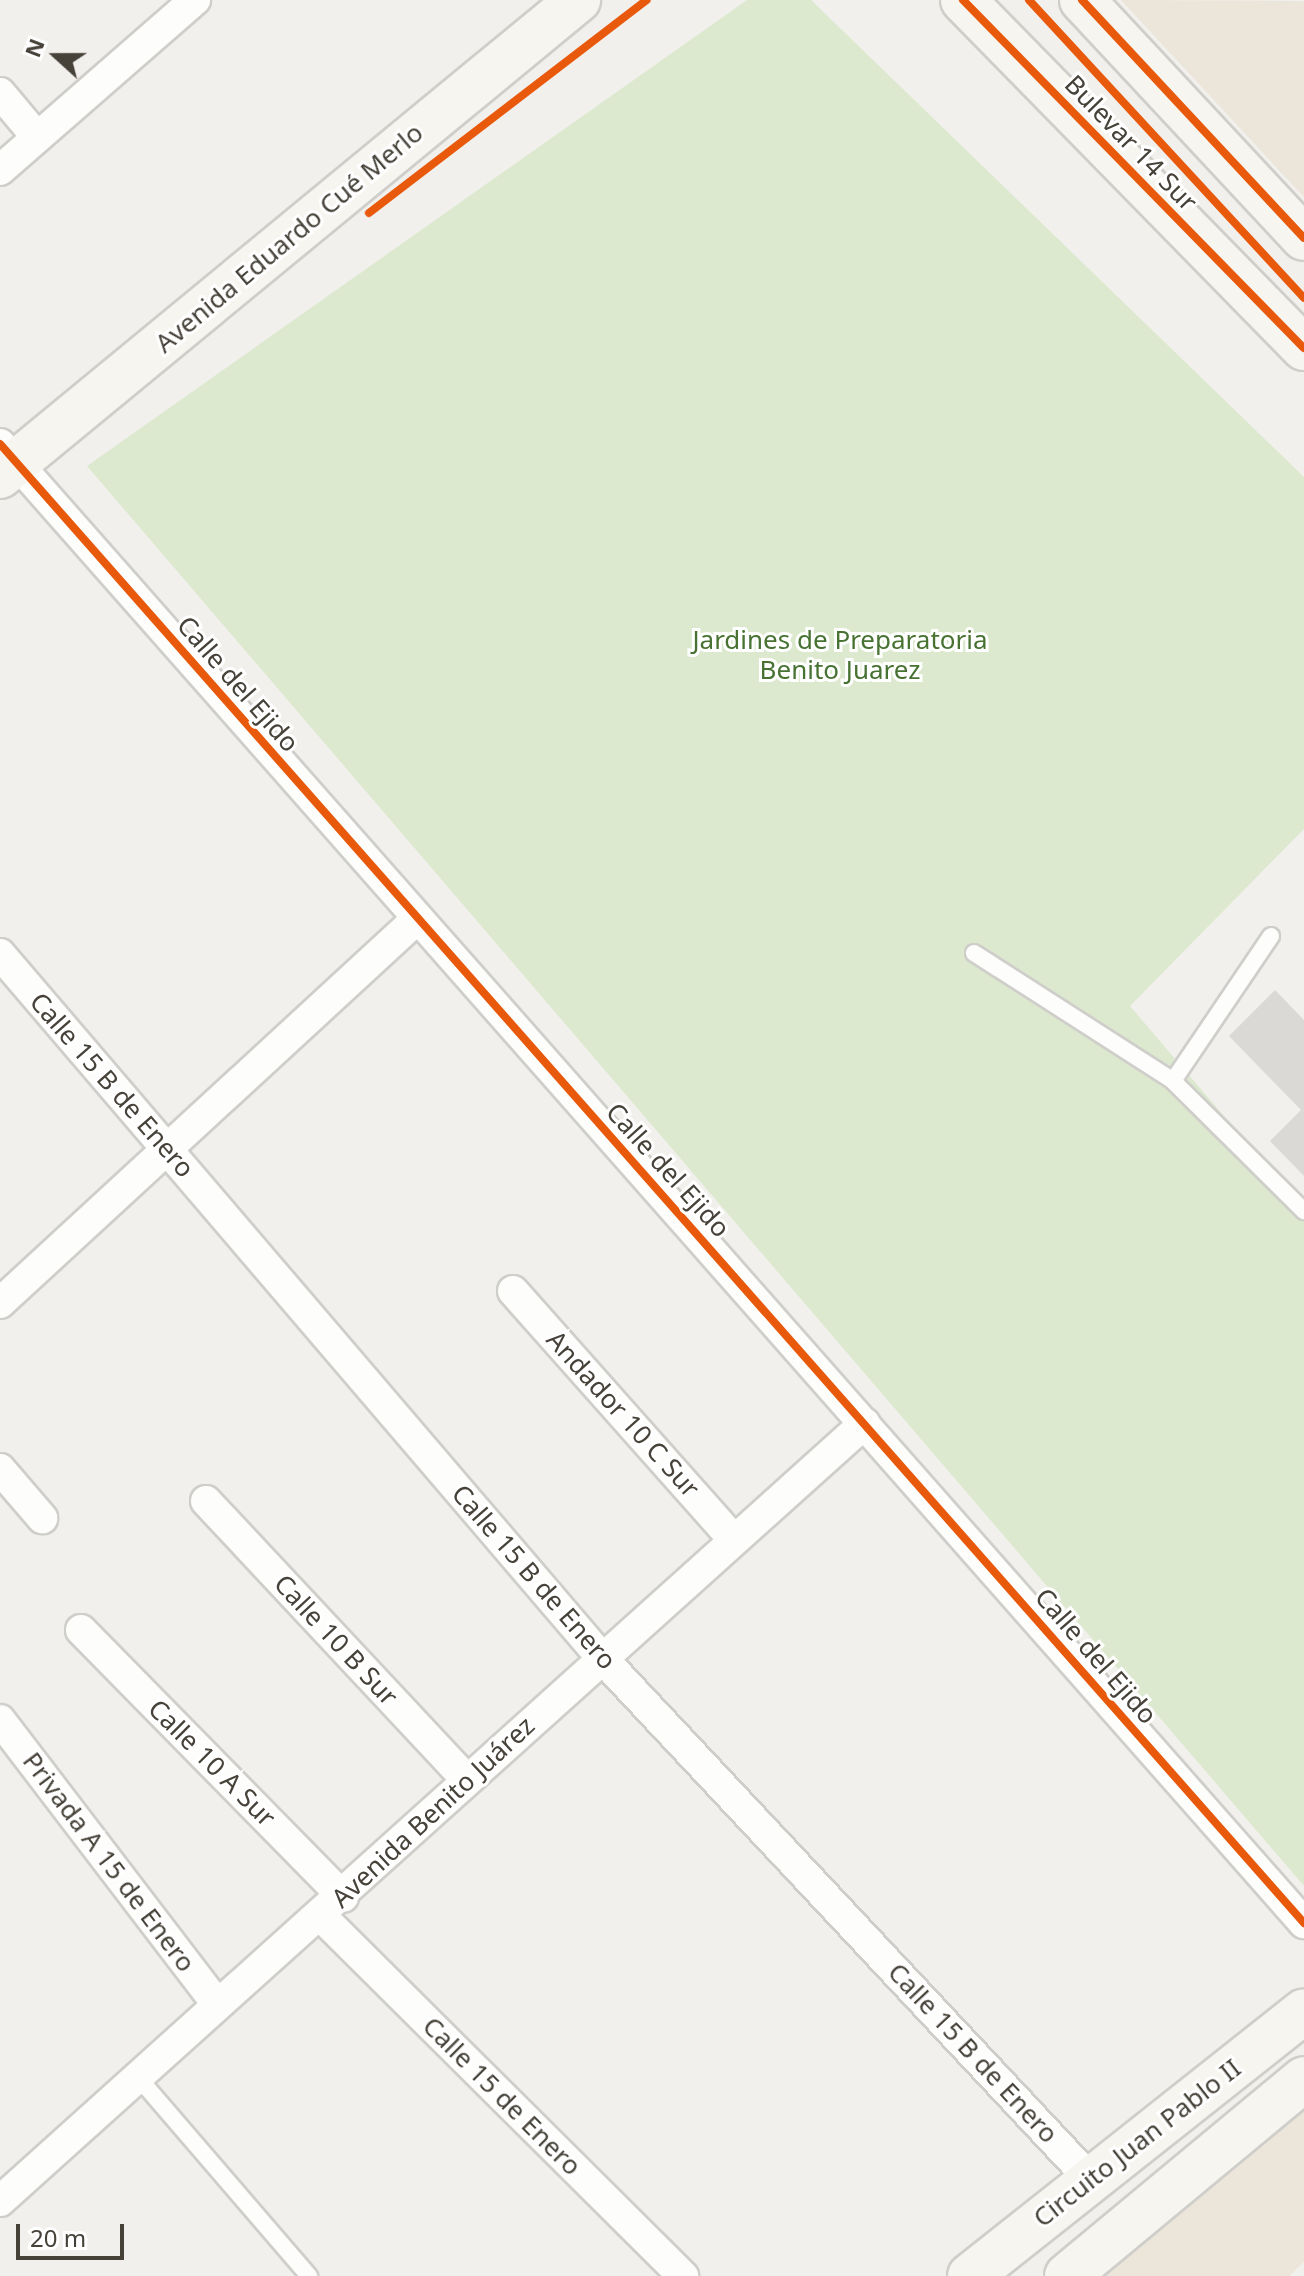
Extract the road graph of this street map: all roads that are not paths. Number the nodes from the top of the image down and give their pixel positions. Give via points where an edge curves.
1 (195, 0) edge
2 (578, 0) edge
3 (963, 0) edge
4 (1082, 0) edge
5 (0, 93) edge
6 (37, 137) junction
7 (0, 170) edge
8 (1304, 238) edge
9 (1304, 348) edge
10 (5, 461) edge
11 (418, 918) junction
12 (1271, 936) dead end
13 (974, 953) dead end
14 (0, 954) edge
15 (1173, 1081) junction
16 (168, 1150) junction
17 (1304, 1211) edge
18 (513, 1291) dead end
19 (0, 1303) edge
20 (865, 1423) junction
21 (0, 1469) edge
22 (206, 1501) dead end
23 (42, 1518) dead end
24 (732, 1538) junction
25 (81, 1630) dead end
26 (602, 1658) junction
27 (0, 1720) edge
28 (466, 1779) junction
29 (332, 1906) junction
30 (1304, 1923) edge
31 (217, 2004) junction
32 (1304, 2011) edge
33 (137, 2076) junction
34 (1304, 2079) edge
35 (1090, 2179) junction
36 (0, 2201) edge
37 (309, 2276) edge
38 (683, 2276) edge
39 (970, 2276) edge
40 (1067, 2276) edge

1 - 6 street
2 - 10 main road, Avenida Eduardo Cué Merlo
3 - 9 main road, Bulevar 14 Sur
4 - 8 main road
5 - 6 street
6 - 7 street
10 - 11 street, Calle del Ejido
11 - 16 street
11 - 20 street, Calle del Ejido
12 - 15 lane
13 - 15 lane
14 - 16 street, Calle 15 B de Enero
15 - 17 lane
16 - 19 street
16 - 26 street, Calle 15 B de Enero
18 - 24 street, Andador 10 C Sur
20 - 24 street, Avenida Benito Juárez
20 - 30 street, Calle del Ejido
21 - 23 street
22 - 28 street, Calle 10 B Sur
24 - 26 street, Avenida Benito Juárez
25 - 29 street, Calle 10 A Sur
26 - 28 street, Avenida Benito Juárez
26 - 35 street, Calle 15 B de Enero
27 - 31 street, Privada A 15 de Enero
28 - 29 street, Avenida Benito Juárez
29 - 31 street, Avenida Benito Juárez
29 - 38 street, Calle 15 de Enero
31 - 33 street, Avenida Benito Juárez
32 - 35 main road, Circuito Juan Pablo II
33 - 36 street, Avenida Benito Juárez
33 - 37 lane
34 - 40 main road, Circuito Juan Pablo II
35 - 39 main road, Circuito Juan Pablo II

